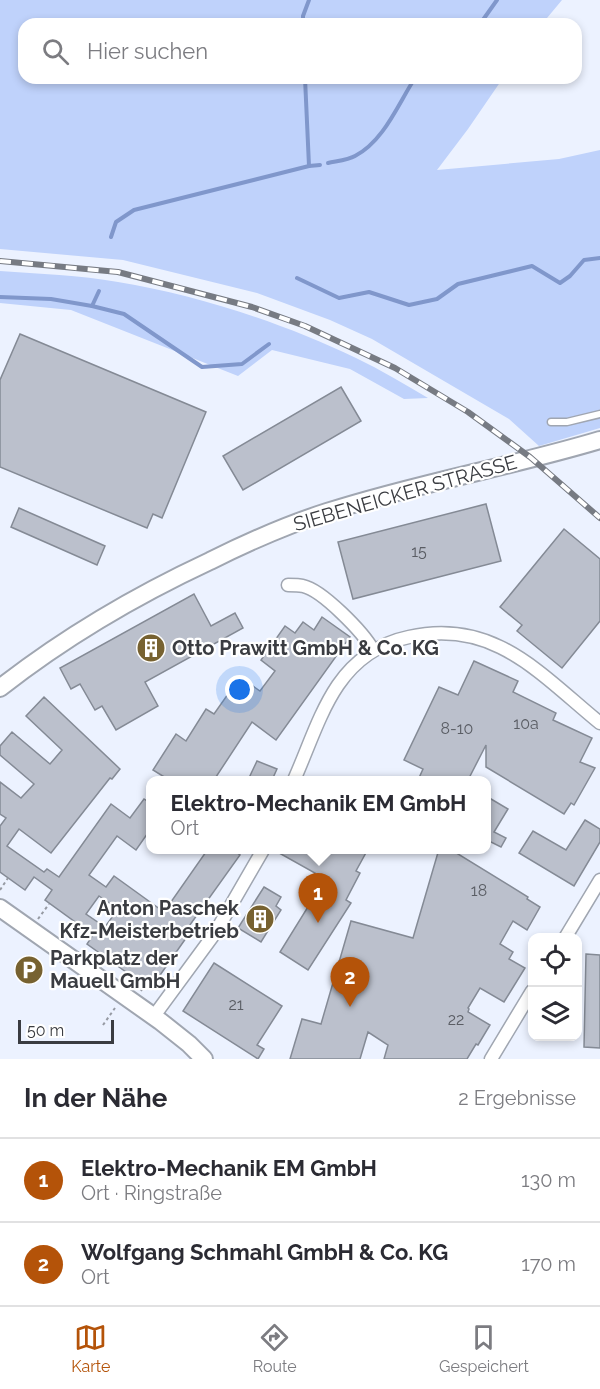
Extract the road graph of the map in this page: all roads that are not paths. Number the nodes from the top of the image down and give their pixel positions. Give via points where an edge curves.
1 (600, 414) edge
2 (551, 422) dead end
3 (600, 440) edge
4 (288, 585) dead end
5 (373, 650) junction
6 (0, 688) edge
7 (600, 723) edge
8 (296, 776) edge
9 (260, 854) edge
10 (600, 880) edge
11 (0, 908) edge
12 (568, 933) edge
13 (528, 998) edge
14 (154, 1016) junction
15 (204, 1059) edge
16 (491, 1059) edge

1 - 2 lane
3 - 6 main road, SIEBENEICKER STRASSE via 399,491 258,537 116,609
4 - 5 street via 303,585 315,591 358,628
5 - 7 street via 428,633 473,636 521,659
5 - 8 street via 339,684
9 - 14 street via 214,933
10 - 12 street
11 - 14 main road
13 - 16 street
14 - 15 main road

